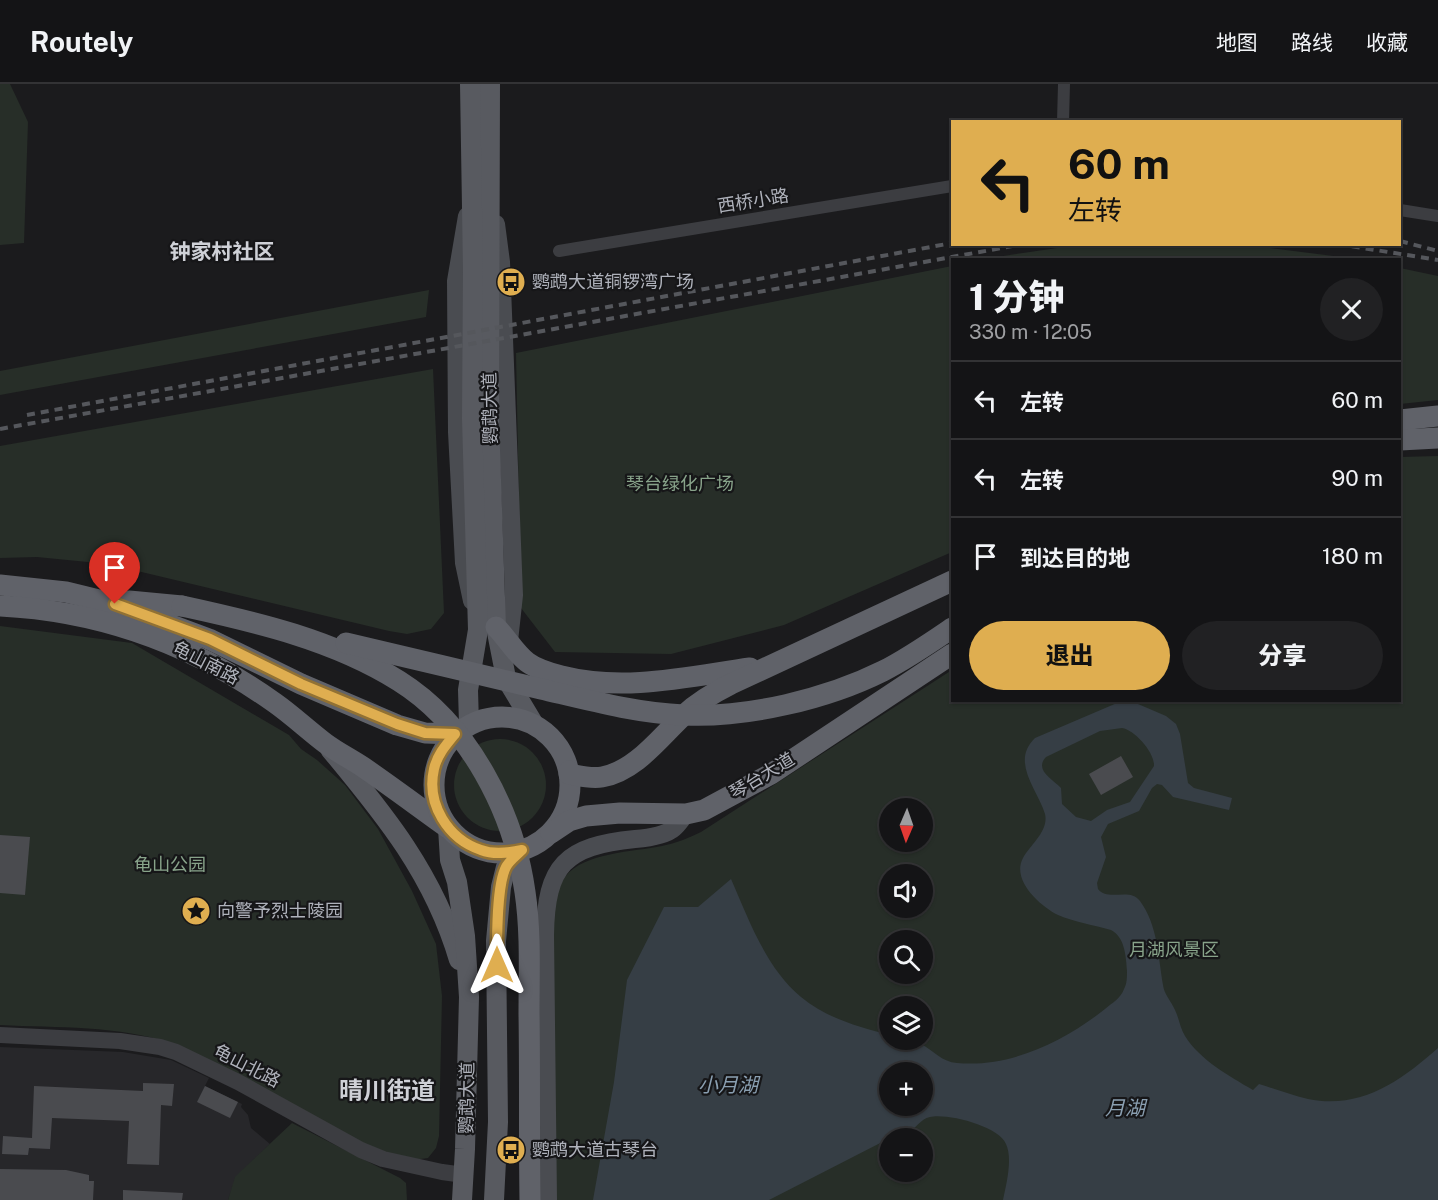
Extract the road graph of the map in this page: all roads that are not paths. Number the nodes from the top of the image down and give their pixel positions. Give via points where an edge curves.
1 (470, 84) edge
2 (490, 84) edge
3 (1065, 84) edge
4 (1063, 120) edge
5 (951, 186) edge
6 (481, 188) junction
7 (1401, 210) edge
8 (1438, 216) edge
9 (559, 251) dead end
10 (1438, 416) edge
11 (1401, 420) edge
12 (1438, 438) edge
13 (1401, 440) edge
14 (951, 581) edge
15 (0, 585) edge
16 (96, 598) junction
17 (0, 606) edge
18 (242, 619) junction
19 (951, 629) edge
20 (495, 633) junction
21 (951, 655) edge
22 (777, 664) junction
23 (533, 723) junction
24 (462, 729) junction
25 (326, 744) junction
26 (569, 771) junction
27 (686, 814) junction
28 (448, 828) junction
29 (551, 833) junction
30 (522, 850) junction
31 (470, 997) junction
32 (0, 1035) edge
33 (464, 1174) junction
34 (462, 1200) edge
35 (494, 1200) edge
36 (530, 1200) edge
37 (548, 1200) edge

1 - 6 main road, 鹦鹉大道
2 - 6 main road, 鹦鹉大道
3 - 4 street
5 - 9 street, 西桥小路
6 - 20 main road, 鹦鹉大道
6 - 20 main road via 456,281 457,432 464,563
7 - 8 street
10 - 11 highway
12 - 13 highway
14 - 22 highway
15 - 16 highway
16 - 18 highway, bridge via 182,606
16 - 24 highway via 210,639 301,684 403,727 425,733
17 - 25 highway, 龟山南路 via 88,616 194,654 232,674
18 - 19 highway, bridge via 588,700 685,715 744,712 839,689 898,663
18 - 36 highway, bridge via 317,642 400,682 433,708 457,734 496,795 512,836 526,893
20 - 22 highway via 526,662 546,672 607,682 678,679
20 - 23 main road, 鹦鹉大道 via 506,678
20 - 24 main road, 鹦鹉大道 via 468,690
21 - 27 highway, 琴台大道 via 771,774 704,810
22 - 26 highway via 703,699 623,769 603,777
23 - 24 highway via 501,716 484,718
23 - 26 highway via 557,743
24 - 28 highway via 442,750 434,770 438,811
25 - 28 highway, 龟山南路
25 - 31 main road via 370,797 434,894
26 - 29 highway via 570,794 564,815
27 - 29 highway, 琴台大道 via 586,816
27 - 37 main road via 674,829 665,833 583,850 564,864 550,888 545,935
28 - 30 highway, 龟山南路 via 463,842 482,850 502,854
28 - 31 main road
29 - 30 highway, 琴台大道
30 - 35 main road, 鹦鹉大道 via 506,867 496,941 498,1122
31 - 33 main road, 鹦鹉大道
32 - 33 street, 龟山北路 via 160,1047 238,1082 383,1160
33 - 34 main road, 鹦鹉大道

